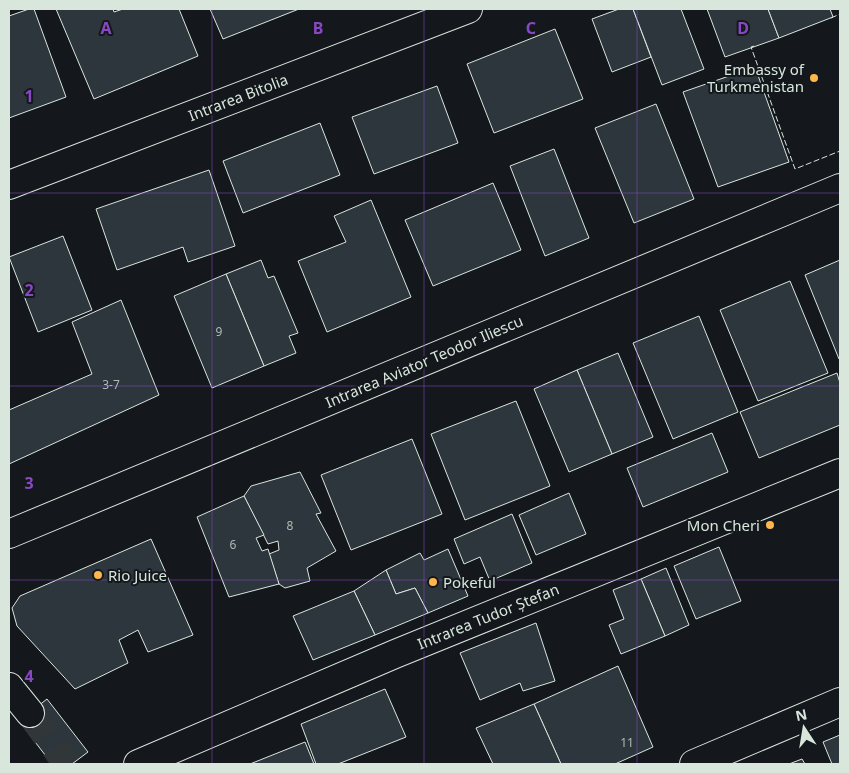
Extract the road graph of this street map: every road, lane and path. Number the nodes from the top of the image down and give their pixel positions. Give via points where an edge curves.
1 (468, 9) edge
2 (9, 185) edge
3 (840, 188) edge
4 (840, 473) edge
5 (9, 534) edge
6 (9, 687) edge
7 (840, 702) edge
8 (30, 713) tunnel mouth
9 (138, 764) edge
10 (694, 764) edge

1 - 2 street, Intrarea Bitolia
3 - 5 street, Intrarea Aviator Teodor Iliescu
4 - 9 street, Intrarea Tudor Ștefan via 396,654
6 - 8 street
7 - 10 street

